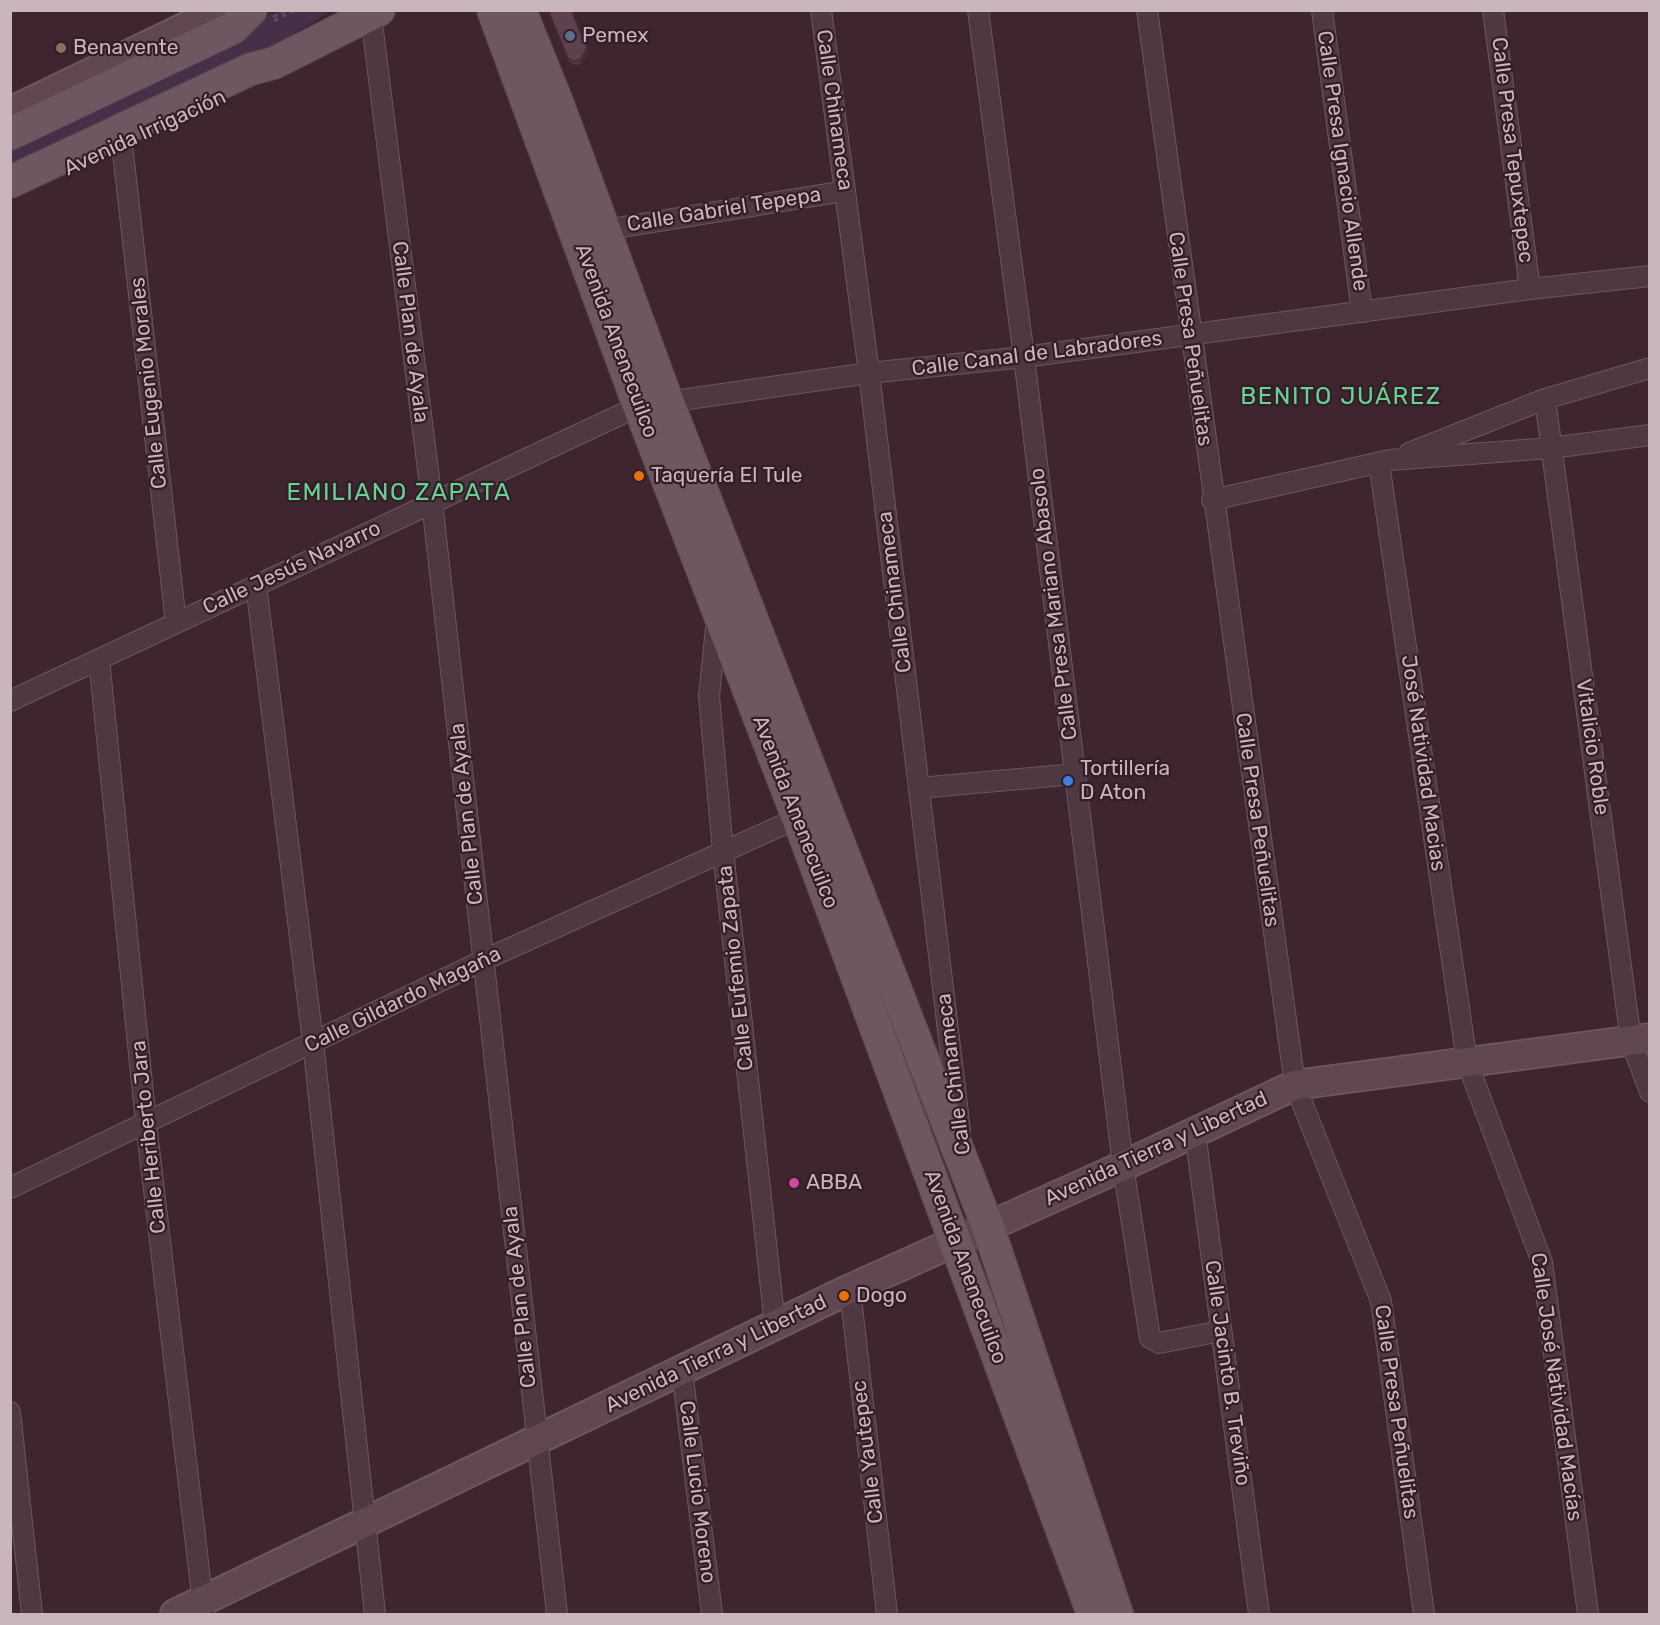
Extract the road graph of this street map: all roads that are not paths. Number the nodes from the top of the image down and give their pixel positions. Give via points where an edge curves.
1 (221, 10) edge
2 (251, 10) edge
3 (467, 10) edge
4 (821, 10) edge
5 (978, 10) edge
6 (1146, 10) edge
7 (1322, 10) edge
8 (1493, 10) edge
9 (375, 13) edge
10 (512, 17) edge
11 (10, 112) edge
12 (10, 134) edge
13 (116, 140) junction
14 (10, 182) edge
15 (845, 191) junction
16 (10, 196) edge
17 (604, 230) junction
18 (1650, 276) edge
19 (1530, 289) junction
20 (1362, 312) junction
21 (1189, 335) junction
22 (1024, 357) junction
23 (1650, 368) edge
24 (869, 373) junction
25 (1545, 399) junction
26 (653, 403) junction
27 (1650, 435) edge
28 (1551, 448) junction
29 (1384, 462) junction
30 (1212, 500) junction
31 (432, 502) junction
32 (256, 585) junction
33 (718, 610) junction
34 (176, 622) junction
35 (99, 659) junction
36 (10, 700) edge
37 (1075, 774) junction
38 (919, 788) junction
39 (798, 818) junction
40 (723, 851) junction
41 (484, 960) junction
42 (1640, 1039) edge
43 (313, 1042) junction
44 (1467, 1062) junction
45 (1295, 1085) junction
46 (1650, 1092) edge
47 (146, 1123) junction
48 (1195, 1132) junction
49 (1124, 1166) junction
50 (966, 1174) junction
51 (10, 1188) edge
52 (988, 1227) junction
53 (955, 1240) junction
54 (850, 1289) junction
55 (776, 1325) junction
56 (1221, 1331) junction
57 (682, 1370) junction
58 (10, 1412) edge
59 (536, 1441) junction
60 (364, 1523) junction
61 (204, 1608) edge
62 (32, 1614) edge
63 (175, 1614) edge
64 (375, 1614) edge
65 (557, 1614) edge
66 (712, 1614) edge
67 (887, 1614) edge
68 (1093, 1614) edge
69 (1117, 1614) edge
70 (1259, 1614) edge
71 (1424, 1614) edge
72 (1588, 1614) edge

1 - 11 street
2 - 12 main road via 233,28
3 - 10 main road
4 - 15 street, Calle Chinameca
5 - 22 street, Calle Presa Mariano Abasolo
6 - 21 street, Calle Presa Peñuelitas
7 - 20 street, Calle Presa Ignacio Allende
8 - 19 street, Calle Presa Tepuxtepec
9 - 13 main road, Avenida Irrigación via 274,63 251,69
9 - 31 street, Calle Plan de Ayala
10 - 17 main road, Avenida Anenecuilco
10 - 26 main road, Avenida Anenecuilco
13 - 14 main road, Avenida Irrigación
13 - 16 street, Avenida Irrigación
13 - 34 street, Calle Eugenio Morales
15 - 17 street, Calle Gabriel Tepepa
15 - 24 street, Calle Chinameca
17 - 26 main road, Avenida Anenecuilco
18 - 19 street, Calle Canal de Labradores
19 - 20 street, Calle Canal de Labradores
20 - 21 street, Calle Canal de Labradores
21 - 22 street, Calle Canal de Labradores
21 - 30 street, Calle Presa Peñuelitas
22 - 24 street, Calle Canal de Labradores
22 - 37 street, Calle Presa Mariano Abasolo
23 - 25 street
24 - 26 street, Calle Canal de Labradores
24 - 38 street, Calle Chinameca
25 - 28 street, Vitalicio Roble
25 - 29 street
26 - 31 street, Calle Jesús Navarro
26 - 33 main road, Avenida Anenecuilco
26 - 50 main road, Avenida Anenecuilco
27 - 28 street
28 - 29 street
28 - 42 street, Vitalicio Roble
29 - 30 street
29 - 44 street, José Natividad Macias
30 - 45 street, Calle Presa Peñuelitas
31 - 32 street, Calle Jesús Navarro
31 - 41 street, Calle Plan de Ayala
32 - 34 street, Calle Jesús Navarro
32 - 43 street
33 - 39 main road, Avenida Anenecuilco
33 - 40 street, Calle Eufemio Zapata via 709,696
34 - 35 street, Calle Jesús Navarro
35 - 36 street, Calle Jesús Navarro
35 - 47 street, Calle Heriberto Jara
37 - 38 street
37 - 49 street, Calle Presa Mariano Abasolo
38 - 50 street, Calle Chinameca
39 - 40 street, Calle Gildardo Magaña
39 - 53 main road, Avenida Anenecuilco
40 - 41 street, Calle Gildardo Magaña
40 - 55 street, Calle Eufemio Zapata
41 - 43 street, Calle Gildardo Magaña
41 - 59 street, Calle Plan de Ayala
42 - 44 street, Avenida Tierra y Libertad
42 - 46 street, Vitalicio Roble
43 - 47 street, Calle Gildardo Magaña
43 - 60 street
44 - 45 street, Avenida Tierra y Libertad
44 - 72 street, Calle José Natividad Macías via 1542,1262
45 - 48 street, Avenida Tierra y Libertad
45 - 71 street, Calle Presa Peñuelitas via 1381,1301
47 - 51 street, Calle Gildardo Magaña
47 - 61 street, Calle Heriberto Jara
48 - 49 street, Avenida Tierra y Libertad
48 - 56 street, Calle Jacinto B. Treviño
49 - 52 street, Avenida Tierra y Libertad
49 - 56 street, Calle Presa Mariano Abasolo via 1150,1338 1159,1343
50 - 52 main road, Avenida Anenecuilco
52 - 53 street, Avenida Tierra y Libertad
52 - 69 main road, Avenida Anenecuilco
53 - 54 street, Avenida Tierra y Libertad
53 - 68 main road, Avenida Anenecuilco
54 - 55 street, Avenida Tierra y Libertad
54 - 67 street, Calle Yautepec
55 - 57 street, Avenida Tierra y Libertad
56 - 70 street, Calle Jacinto B. Treviño
57 - 59 street, Avenida Tierra y Libertad
57 - 66 street, Calle Lucio Moreno
58 - 62 street
59 - 60 street, Avenida Tierra y Libertad
59 - 65 street, Calle Plan de Ayala
60 - 61 street, Avenida Tierra y Libertad
60 - 64 street
61 - 63 street, Avenida Tierra y Libertad

